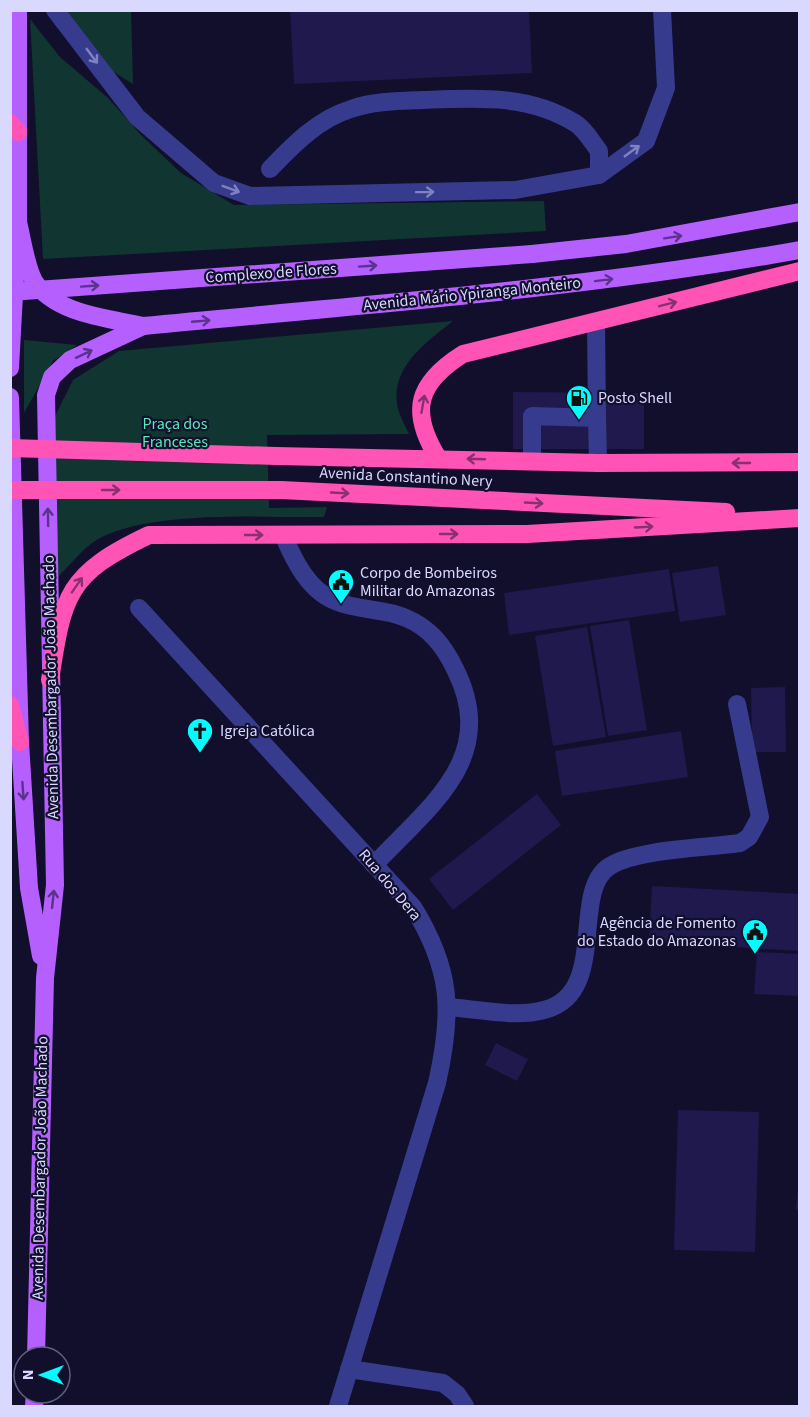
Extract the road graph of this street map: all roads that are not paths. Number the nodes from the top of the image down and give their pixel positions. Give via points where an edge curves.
1 (18, 10) edge
2 (56, 10) edge
3 (662, 10) edge
4 (14, 127) edge
5 (270, 168) dead end
6 (599, 175) junction
7 (800, 212) edge
8 (18, 222) junction
9 (800, 250) edge
10 (532, 254) joint
11 (800, 271) edge
12 (10, 292) edge
13 (596, 322) junction
14 (142, 326) junction
15 (10, 368) edge
16 (46, 395) joint
17 (10, 397) edge
18 (597, 418) junction
19 (10, 448) edge
20 (438, 458) junction
21 (532, 461) junction
22 (800, 462) edge
23 (598, 463) junction
24 (10, 490) edge
25 (800, 517) edge
26 (283, 535) junction
27 (139, 608) dead end
28 (50, 680) junction
29 (737, 704) dead end
30 (10, 705) edge
31 (20, 742) junction
32 (374, 865) junction
33 (45, 978) junction
34 (448, 1007) junction
35 (36, 1345) edge
36 (349, 1369) junction
37 (338, 1407) edge
38 (465, 1407) edge

1 - 4 main road
2 -> 6 street via 137,117 214,183 250,196 515,190
6 -> 3 street via 646,141 666,88
4 - 8 main road
5 - 6 street via 295,143 349,109 380,102 490,97 526,102 578,124 599,151
10 -> 7 main road, Avenida Mário Ypiranga Monteiro via 626,244
8 - 14 main road, Avenida Mário Ypiranga Monteiro via 34,280 56,302
8 - 15 main road
14 -> 9 main road, Avenida Mário Ypiranga Monteiro via 533,289
12 -> 10 main road, Complexo de Flores, bridge
13 -> 11 highway
13 - 18 street
20 -> 13 highway via 425,436 421,410 428,384 440,369 463,354
16 -> 14 main road, Avenida Mário Ypiranga Monteiro via 52,377 70,360
28 -> 16 main road, Avenida Desembargador João Machado
17 - 31 main road, Avenida Desembargador João Machado
18 - 21 street via 532,416
18 - 23 street
19 - 20 highway, Avenida Constantino Nery, bridge
21 -> 20 highway, Avenida Constantino Nery
21 - 23 highway, Avenida Constantino Nery
22 -> 23 highway, Avenida Constantino Nery
24 -> 25 highway, Avenida Constantino Nery, bridge via 281,490
26 -> 25 highway via 527,534
28 -> 26 highway via 58,624 67,600 87,571 117,550 149,535
26 - 32 street via 304,575 335,601 404,617 424,626 451,661 468,703 468,746 453,780
27 - 32 street, Rua dos Dera
33 -> 28 main road, Avenida Desembargador João Machado via 55,885
29 - 34 street via 760,817 749,837 740,843 629,858 609,867 597,880 591,898 582,970 564,999 554,1005 524,1012
30 - 31 highway
31 -> 33 main road, Avenida Desembargador João Machado via 29,888
32 - 34 street, Rua dos Dera via 413,907 431,937 443,970
33 - 35 main road, Avenida Desembargador João Machado
34 - 36 street, Rua dos Dera via 436,1083
36 - 37 street, Rua dos Dera
36 - 38 street via 443,1383

